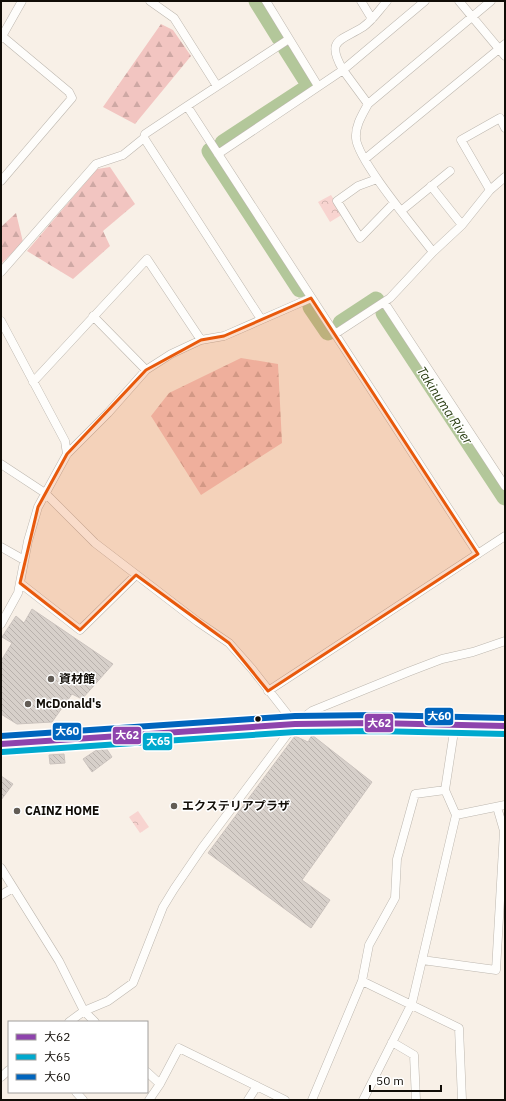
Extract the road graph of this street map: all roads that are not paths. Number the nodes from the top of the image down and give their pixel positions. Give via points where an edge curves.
1 (22, 1) edge
2 (150, 1) edge
3 (266, 1) edge
4 (361, 1) edge
5 (387, 1) edge
6 (425, 1) edge
7 (459, 1) edge
8 (491, 1) edge
9 (472, 17) junction
10 (372, 19) junction
11 (2, 37) edge
12 (289, 39) junction
13 (502, 46) edge
14 (505, 56) edge
15 (343, 70) junction
16 (217, 86) junction
17 (318, 86) junction
18 (368, 104) junction
19 (187, 106) junction
20 (505, 128) edge
21 (144, 138) junction
22 (218, 154) junction
23 (365, 159) junction
24 (450, 171) dead end
25 (505, 177) edge
26 (377, 178) junction
27 (1, 181) edge
28 (431, 186) junction
29 (490, 190) junction
30 (394, 202) junction
31 (401, 211) junction
32 (462, 225) junction
33 (433, 252) junction
34 (1, 272) edge
35 (311, 298) junction
36 (384, 302) junction
37 (93, 316) junction
38 (261, 319) junction
39 (1, 321) edge
40 (334, 334) junction
41 (200, 340) junction
42 (146, 370) junction
43 (33, 382) junction
44 (67, 454) junction
45 (1, 464) edge
46 (505, 486) edge
47 (45, 493) junction
48 (505, 536) edge
49 (1, 547) edge
50 (478, 554) junction
51 (24, 560) junction
52 (136, 575) junction
53 (20, 583) junction
54 (1, 624) edge
55 (505, 641) edge
56 (268, 691) junction
57 (295, 724) junction
58 (455, 725) junction
59 (505, 726) edge
60 (1, 744) edge
61 (445, 790) junction
62 (501, 806) edge
63 (456, 816) junction
64 (1, 868) edge
65 (13, 888) junction
66 (1, 895) edge
67 (422, 960) junction
68 (362, 981) junction
69 (412, 1003) junction
70 (84, 1011) junction
71 (70, 1021) edge
72 (94, 1021) edge
73 (392, 1042) junction
74 (148, 1073) edge
75 (160, 1084) junction
76 (257, 1086) junction
77 (149, 1100) edge
78 (248, 1100) edge
79 (284, 1100) edge
80 (312, 1100) edge
81 (363, 1100) edge
82 (416, 1100) edge
83 (462, 1100) edge

1 - 11 street
2 - 16 street via 174,18
3 - 12 street
4 - 10 street
5 - 10 street
6 - 15 street
7 - 9 street
8 - 9 street
9 - 13 street
9 - 18 street
10 - 15 street via 338,42 335,56
11 - 27 street via 69,92 72,98
12 - 16 street
12 - 17 street
13 - 14 street
13 - 23 street
15 - 17 street
15 - 18 street
16 - 19 street
17 - 22 street
18 - 23 street via 358,122 356,138
19 - 21 street via 145,134
19 - 22 street
20 - 29 street via 500,118 461,140
21 - 34 street via 123,155 96,164
21 - 38 street
22 - 35 street
23 - 26 street
24 - 28 street
25 - 29 street
26 - 30 street
26 - 30 street via 358,186 337,201 360,238
28 - 31 street
28 - 32 street
29 - 32 street
30 - 31 street
31 - 33 street
32 - 33 street
33 - 36 street
35 - 38 street
35 - 40 street
36 - 40 street
36 - 46 street
37 - 41 street via 147,259
37 - 42 street
37 - 43 street
38 - 41 street via 224,336
39 - 43 street
40 - 50 street
41 - 42 street
42 - 44 street
43 - 44 street via 65,441
44 - 47 street
45 - 47 street
47 - 51 street via 38,507
47 - 52 street via 95,543
48 - 50 street
49 - 51 street
50 - 56 street
51 - 53 street
52 - 53 street via 80,630
52 - 56 street via 228,643 252,668
53 - 54 street via 18,593
55 - 57 street via 473,652 442,658 312,711
56 - 57 street
57 - 58 main road
57 - 60 main road
57 - 70 street via 202,848 167,901 133,983 108,1001
58 - 59 main road
58 - 61 street
61 - 63 street
61 - 68 street via 415,794 397,859 395,898 369,945
62 - 63 street
62 - 67 street via 504,831 496,970
63 - 67 street
64 - 65 street
65 - 66 street
65 - 70 street via 59,961
67 - 69 street
68 - 69 street
68 - 80 street
69 - 73 street
69 - 83 street via 459,1028
70 - 71 street
70 - 72 street
73 - 81 street
73 - 82 street via 414,1055
74 - 75 street
75 - 76 street via 178,1048
75 - 77 street
76 - 78 street
76 - 79 street

